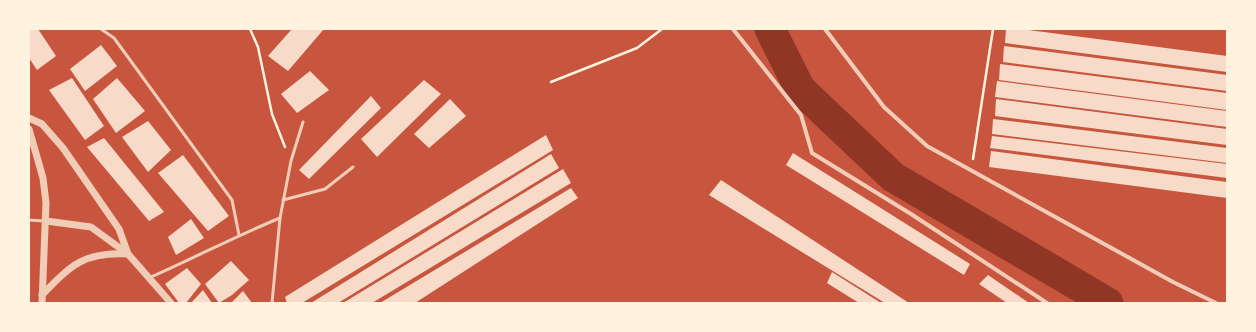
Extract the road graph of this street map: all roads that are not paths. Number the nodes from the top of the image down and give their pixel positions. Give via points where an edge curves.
1 (101, 29) edge
2 (734, 29) edge
3 (825, 29) edge
4 (29, 118) edge
5 (303, 122) dead end
6 (29, 129) edge
7 (353, 167) dead end
8 (283, 200) junction
9 (280, 218) junction
10 (29, 220) edge
11 (46, 221) junction
12 (239, 235) junction
13 (128, 254) junction
14 (151, 278) junction
15 (42, 295) junction
16 (42, 303) edge
17 (171, 303) edge
18 (272, 303) edge
19 (1046, 303) edge
20 (1216, 303) edge

1 - 12 lane via 114,38 232,200
2 - 19 street via 800,115 812,152
3 - 20 street via 884,107 927,146 1173,282
4 - 13 street via 42,124 63,148 119,229
5 - 8 lane
6 - 11 street via 43,178
7 - 8 lane via 325,189
8 - 9 lane
9 - 12 lane
9 - 18 lane
10 - 11 lane
11 - 13 street via 91,227
11 - 15 street
12 - 14 lane via 211,251
13 - 14 street
13 - 15 street via 106,253 91,256 66,269
14 - 17 street
15 - 16 street

